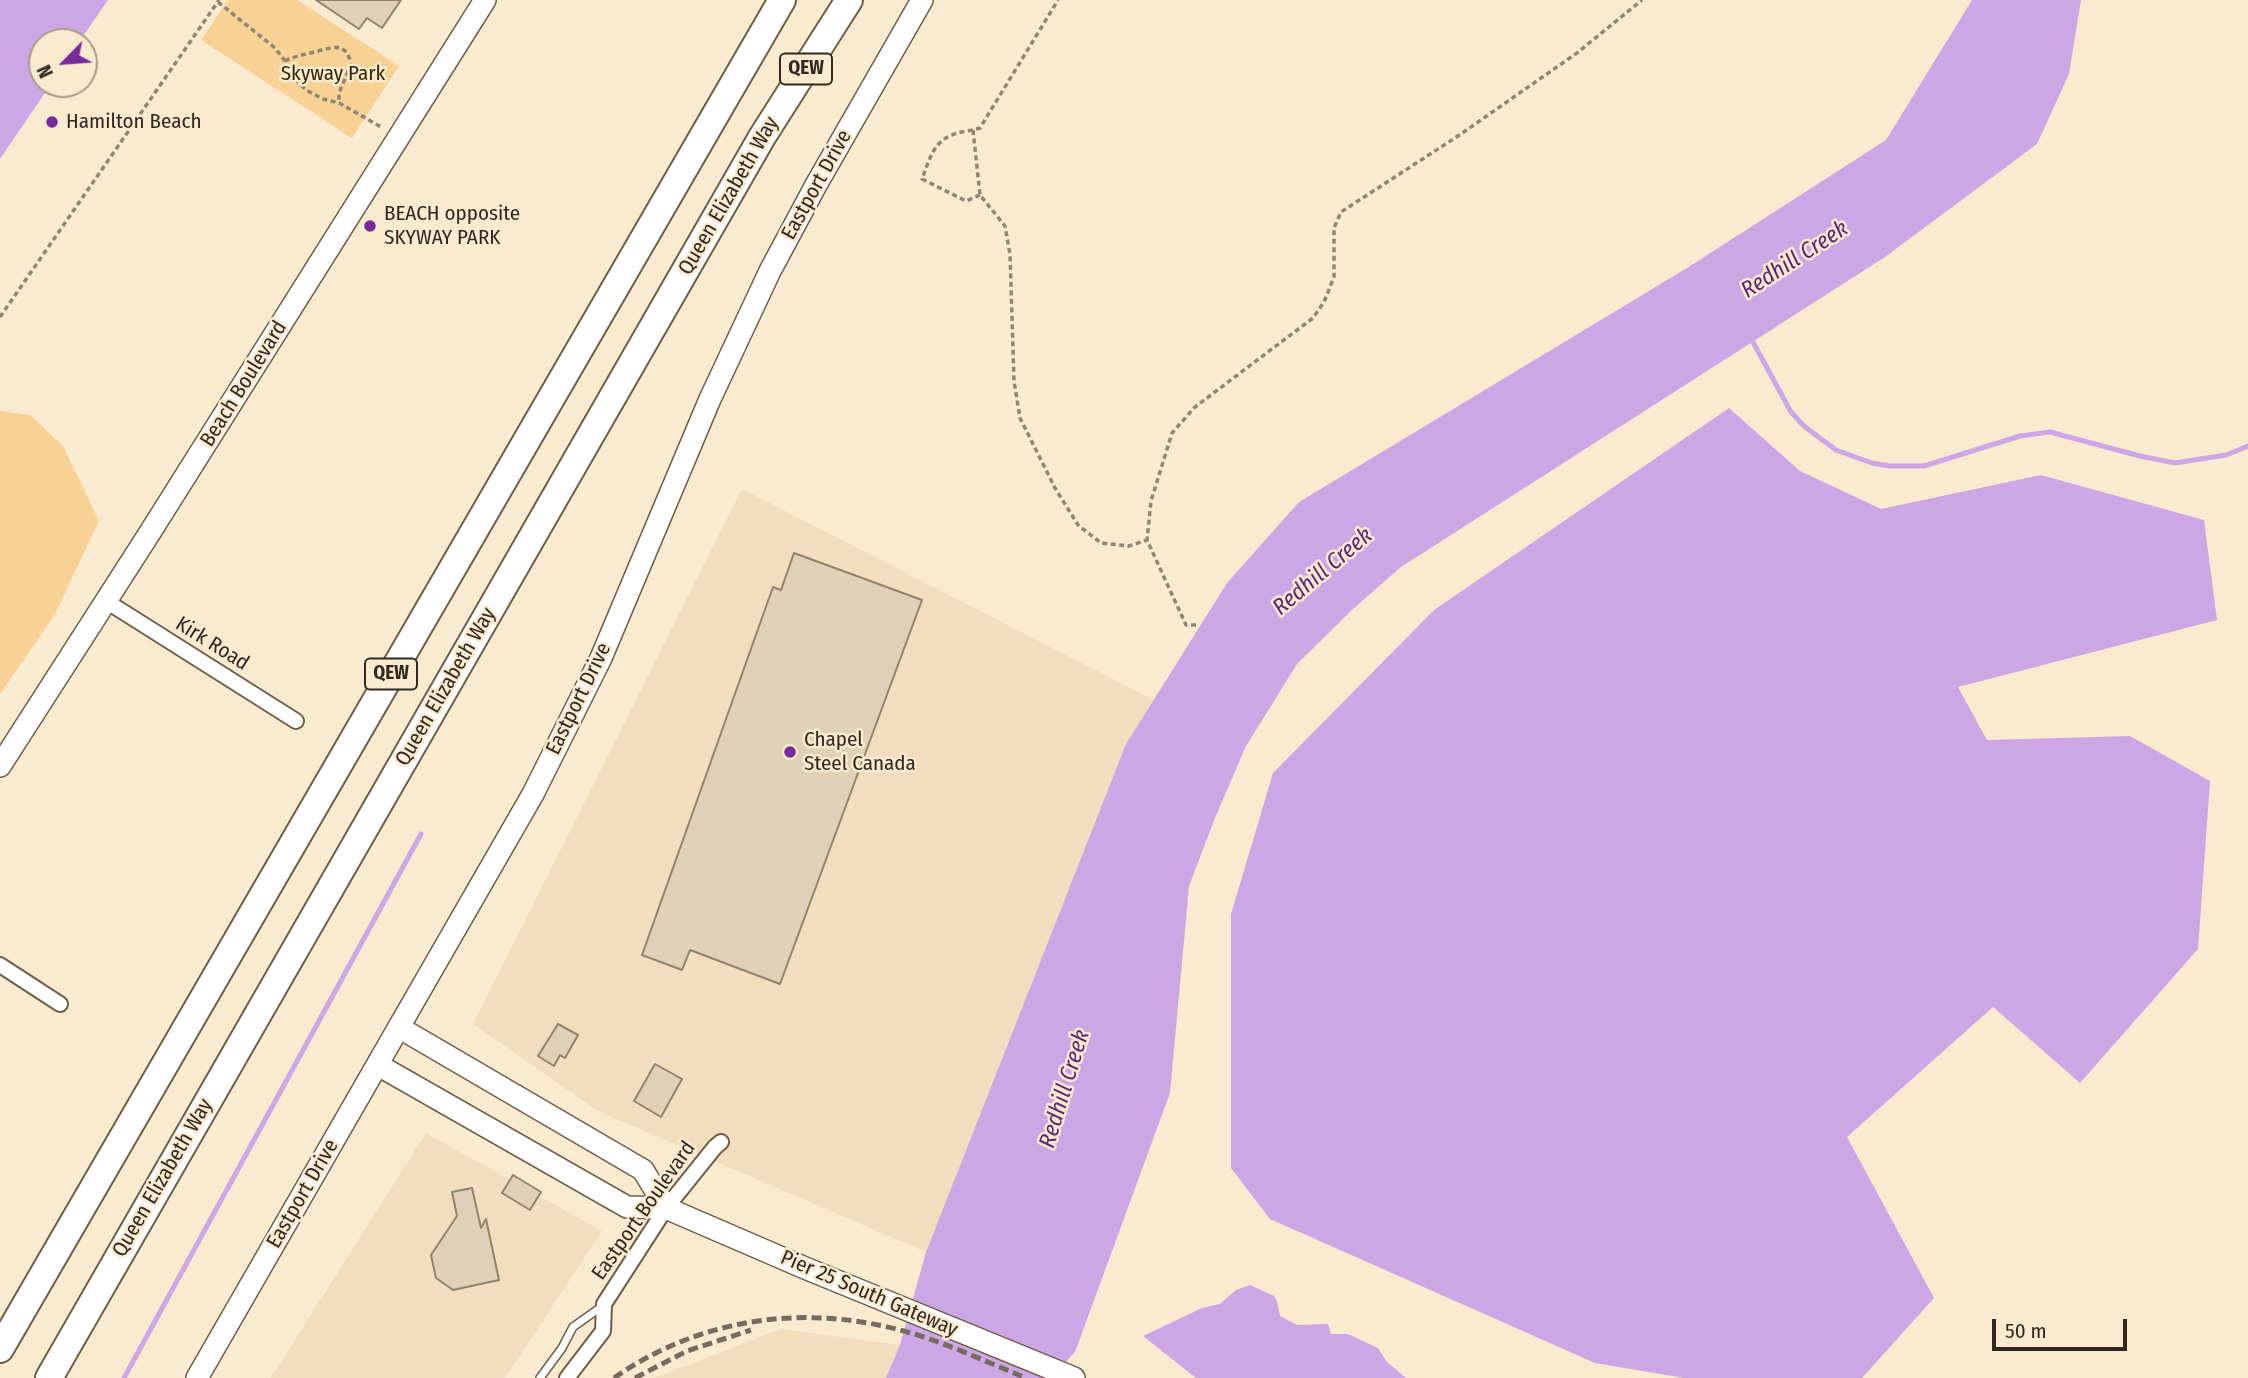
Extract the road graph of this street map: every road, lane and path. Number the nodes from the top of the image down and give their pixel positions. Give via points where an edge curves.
1 (485, 0) edge
2 (782, 0) edge
3 (849, 0) edge
4 (922, 0) edge
5 (1058, 0) edge
6 (1642, 0) edge
7 (218, 1) edge
8 (285, 61) junction
9 (339, 103) junction
10 (973, 130) junction
11 (400, 138) junction
12 (980, 195) junction
13 (0, 317) edge
14 (1147, 540) junction
15 (106, 601) junction
16 (1196, 625) dead end
17 (296, 721) dead end
18 (0, 766) edge
19 (0, 965) edge
20 (60, 1003) dead end
21 (400, 1028) junction
22 (377, 1065) junction
23 (721, 1142) dead end
24 (666, 1209) junction
25 (604, 1304) junction
26 (0, 1349) edge
27 (49, 1378) edge
28 (197, 1378) edge
29 (540, 1378) edge
30 (566, 1378) edge
31 (1073, 1378) edge

1 - 11 street, Beach Boulevard
2 - 26 highway, QEW
3 - 27 highway, Queen Elizabeth Way / QEW via 762,137
4 - 21 street, Eastport Drive via 770,271 710,399 606,646 538,784
5 - 10 path via 980,128
6 - 14 path via 1577,53 1341,212 1335,228 1334,277 1313,318 1195,407 1172,433 1151,501
7 - 8 path
7 - 13 path
8 - 9 path via 306,90
8 - 9 path via 328,47 348,53 351,64
9 - 11 path
10 - 12 path
10 - 12 path via 942,140 922,179 966,201
11 - 15 street, Beach Boulevard
12 - 14 path via 1005,226 1020,418 1078,525 1101,543 1129,546
14 - 16 path via 1186,625
15 - 17 street, Kirk Road
15 - 18 street, Beach Boulevard
19 - 20 street
21 - 22 street, Eastport Drive
21 - 24 street via 643,1170
22 - 24 street, Pier 25 South Gateway via 627,1207
22 - 28 street, Eastport Drive
23 - 24 street, Eastport Boulevard
24 - 25 street, Eastport Boulevard
24 - 31 street, Pier 25 South Gateway
25 - 29 lane via 573,1327
25 - 30 street, Eastport Boulevard via 603,1331

